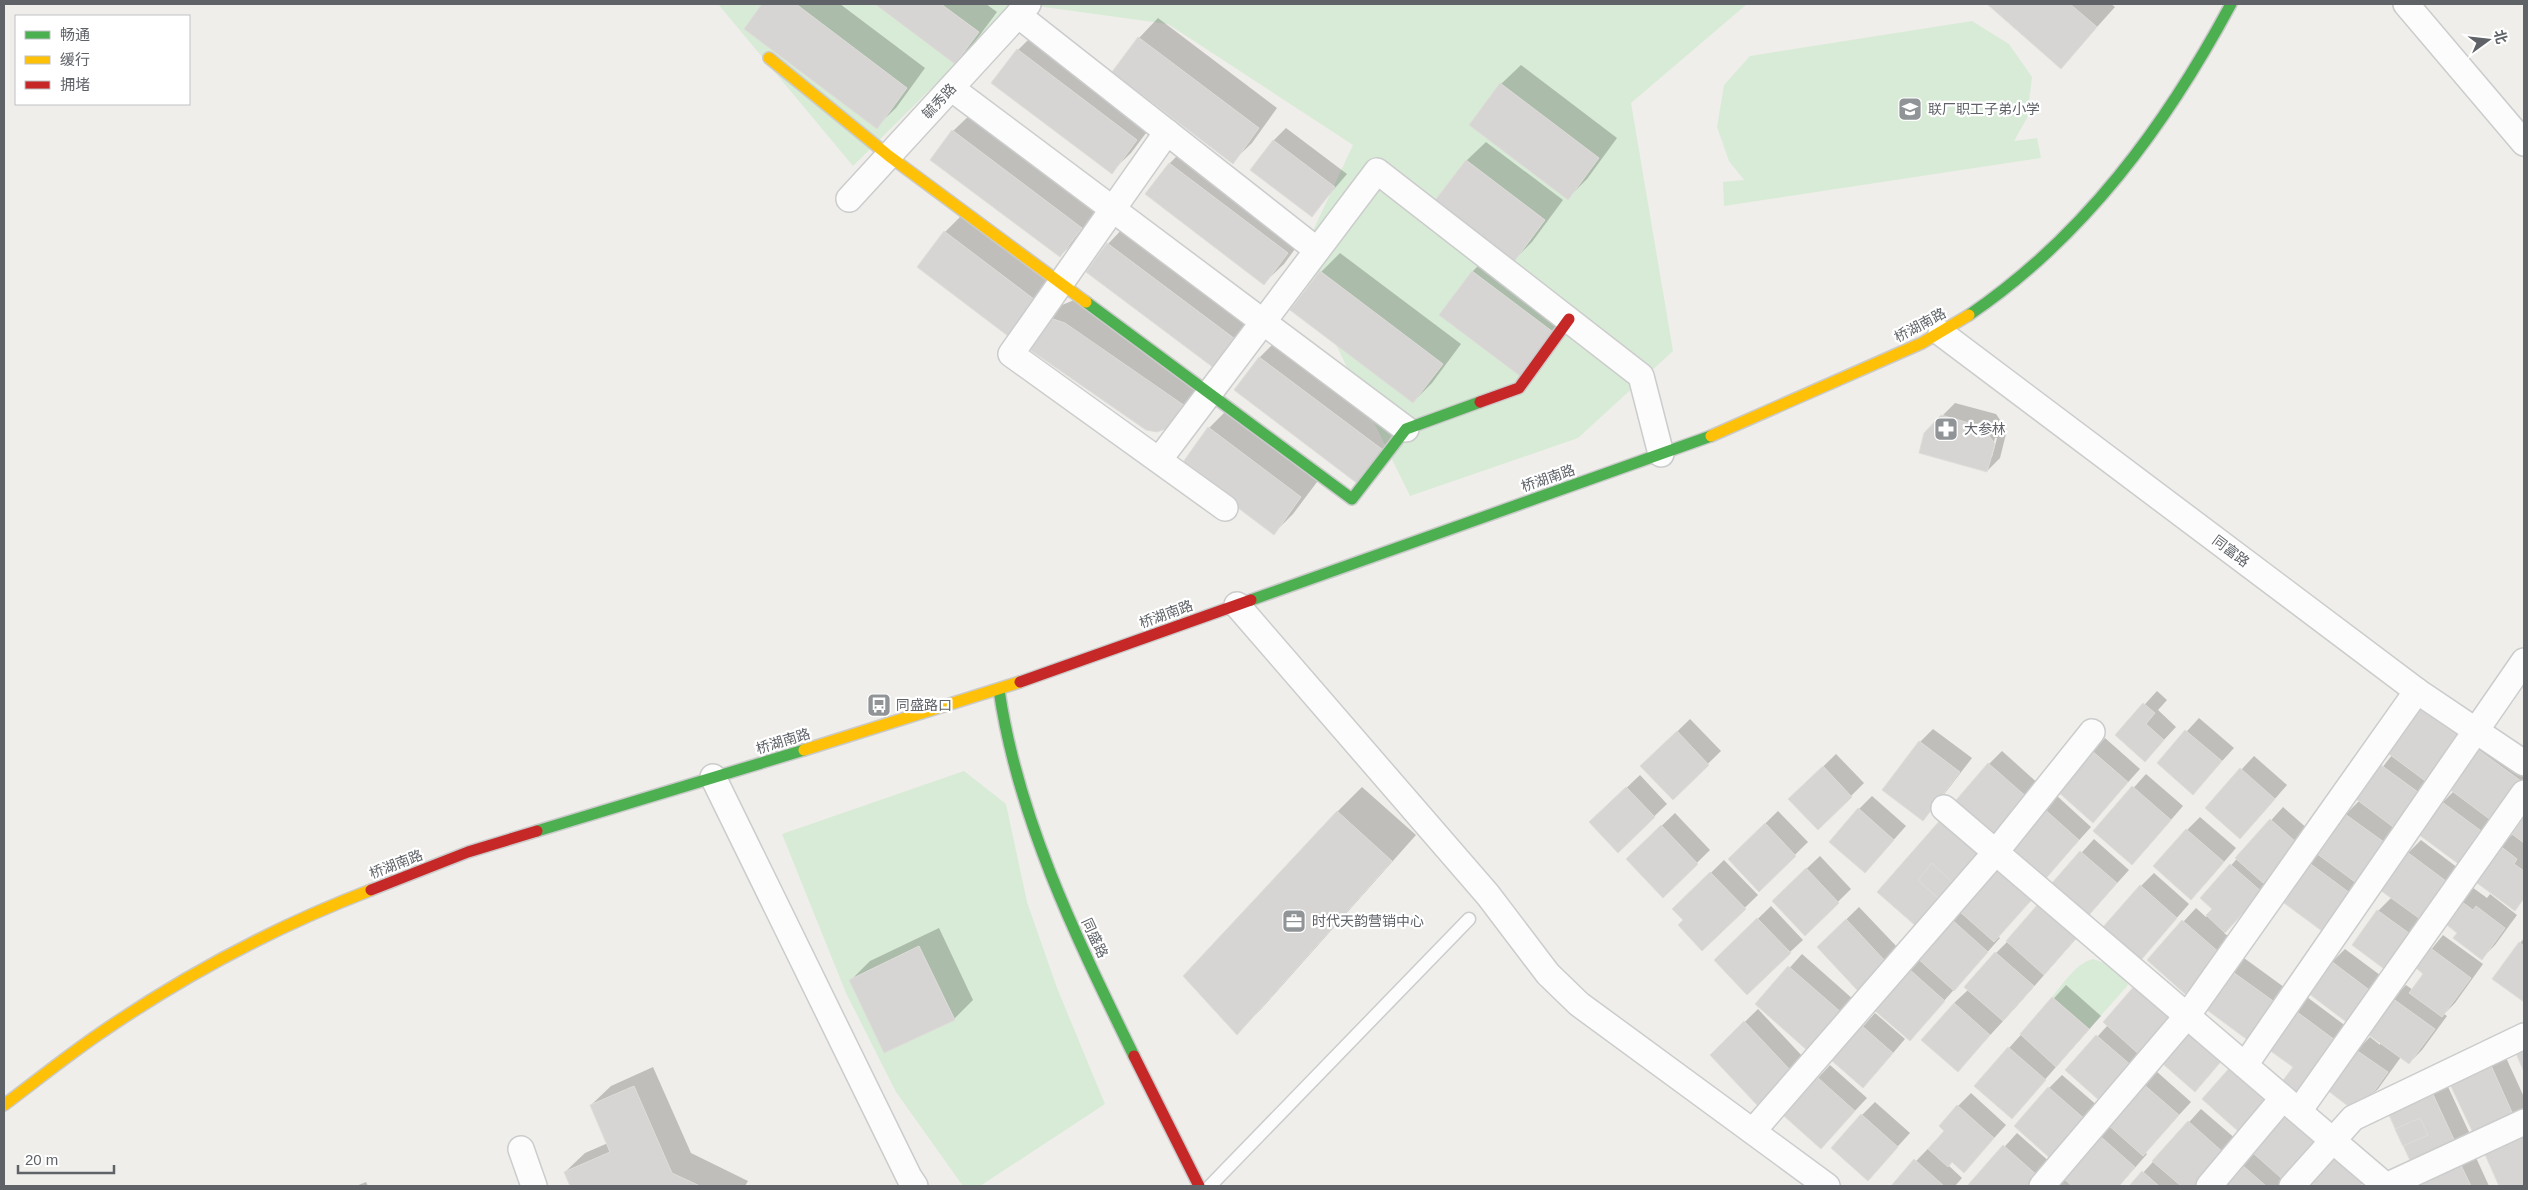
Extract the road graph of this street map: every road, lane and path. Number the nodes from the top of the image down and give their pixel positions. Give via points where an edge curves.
1 (2231, 4) edge
2 (2406, 4) edge
3 (1024, 9) edge
4 (769, 58) dead end
5 (951, 88) junction
6 (1167, 132) junction
7 (2524, 143) edge
8 (889, 156) junction
9 (849, 199) dead end
10 (1113, 209) junction
11 (1317, 250) junction
12 (1060, 283) junction
13 (1569, 320) junction
14 (1263, 322) junction
15 (1941, 333) junction
16 (1209, 394) junction
17 (1406, 429) junction
18 (1661, 454) junction
19 (1159, 460) junction
20 (1226, 508) dead end
21 (1237, 604) junction
22 (2524, 661) edge
23 (999, 690) junction
24 (2417, 691) junction
25 (2477, 731) junction
26 (2092, 732) dead end
27 (2524, 763) edge
28 (713, 777) junction
29 (2524, 793) edge
30 (1944, 808) dead end
31 (1995, 852) junction
32 (1469, 919) dead end
33 (2187, 1016) junction
34 (2524, 1036) edge
35 (2245, 1065) junction
36 (4, 1104) edge
37 (2291, 1104) junction
38 (2524, 1122) edge
39 (1753, 1131) junction
40 (2332, 1139) junction
41 (520, 1149) dead end
42 (2375, 1182) edge
43 (534, 1186) edge
44 (916, 1186) edge
45 (1199, 1186) edge
46 (1210, 1186) edge
47 (1827, 1186) edge
48 (2042, 1186) edge
49 (2209, 1186) edge
50 (2292, 1186) edge

1 - 15 main road, 桥湖南路 via 2180,93 2118,178 2065,236 1981,307
2 - 7 street
3 - 5 street, 毓秀路
3 - 6 street
4 - 8 main road
5 - 8 street, 毓秀路
5 - 10 street
6 - 10 street
6 - 11 street
8 - 9 street, 毓秀路
8 - 12 main road
10 - 12 street
10 - 14 street
11 - 13 street via 1377,171
11 - 14 street
12 - 16 main road
12 - 19 street via 1011,354
13 - 17 main road via 1520,388
13 - 18 street via 1641,376
14 - 16 street
14 - 17 street
15 - 18 main road, 桥湖南路 via 1828,387
15 - 24 street, 同富路
16 - 17 main road via 1352,499
16 - 19 street
18 - 21 main road, 桥湖南路
19 - 20 street
21 - 23 main road, 桥湖南路
21 - 39 street via 1488,895 1548,974 1578,1004
22 - 25 street
23 - 28 main road, 桥湖南路
23 - 45 main road, 同盛路 via 1013,771 1057,892 1137,1066
24 - 25 street, 同富路
24 - 33 street
25 - 27 street, 同富路
25 - 35 street
26 - 31 street
28 - 36 main road, 桥湖南路 via 468,852 362,893 258,940 171,987 101,1032
28 - 44 street
29 - 37 street
30 - 31 street
31 - 33 street
31 - 39 street
32 - 46 lane
33 - 35 street
33 - 48 street
34 - 40 street via 2352,1118
35 - 37 street
37 - 40 street
37 - 49 street
38 - 42 street via 2386,1186
39 - 47 street
40 - 42 street
40 - 50 street
41 - 43 street

